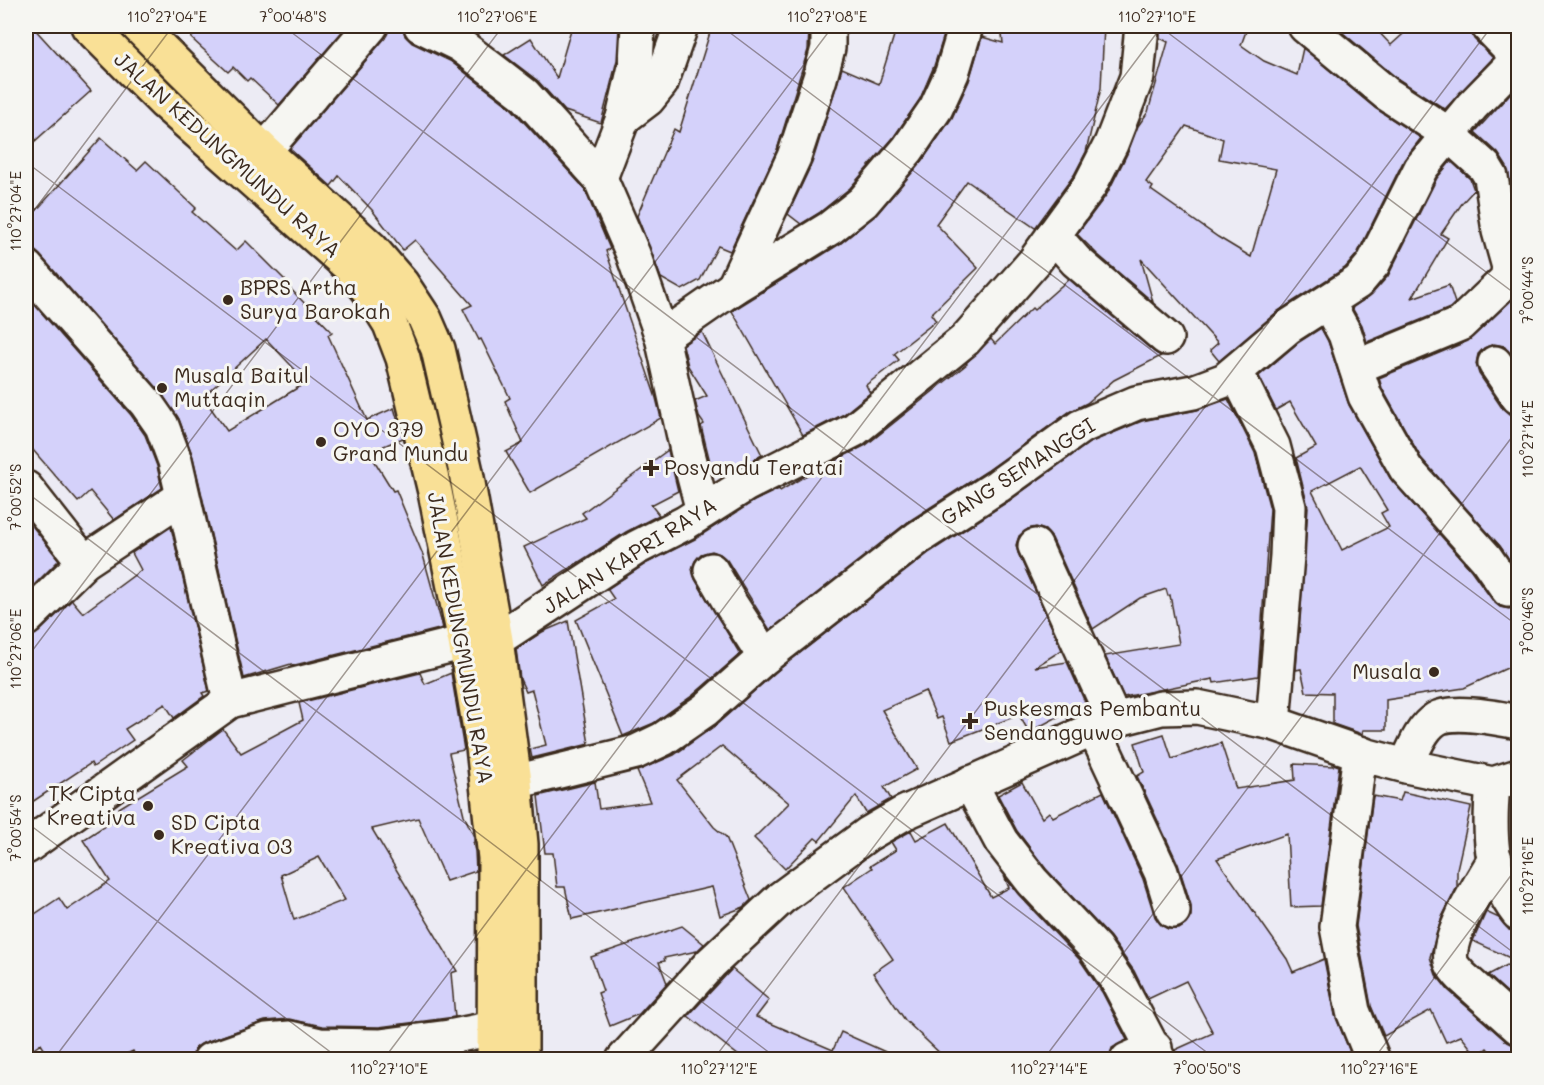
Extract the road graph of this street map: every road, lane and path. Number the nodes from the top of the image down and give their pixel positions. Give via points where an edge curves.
1 (88, 26) edge
2 (138, 26) edge
3 (371, 26) edge
4 (421, 26) edge
5 (638, 26) edge
6 (681, 26) edge
7 (828, 26) edge
8 (966, 26) edge
9 (1142, 26) edge
10 (1305, 26) edge
11 (1488, 26) edge
12 (460, 35) edge
13 (1518, 58) edge
14 (623, 118) junction
15 (1448, 133) junction
16 (264, 152) junction
17 (600, 178) junction
18 (1053, 235) junction
19 (26, 267) edge
20 (734, 287) junction
21 (1328, 303) junction
22 (662, 337) junction
23 (1166, 338) dead end
24 (1495, 363) dead end
25 (1356, 368) junction
26 (1236, 372) junction
27 (1518, 397) edge
28 (26, 488) edge
29 (182, 497) junction
30 (702, 511) junction
31 (1035, 546) dead end
32 (84, 562) junction
33 (711, 570) dead end
34 (1508, 590) dead end
35 (26, 619) edge
36 (481, 641) junction
37 (765, 657) junction
38 (230, 701) junction
39 (1518, 722) edge
40 (1273, 723) junction
41 (1104, 725) junction
42 (1360, 753) junction
43 (1406, 766) junction
44 (1506, 780) edge
45 (515, 782) junction
46 (970, 783) junction
47 (26, 847) edge
48 (1495, 859) junction
49 (1173, 911) dead end
50 (1518, 913) edge
51 (1518, 1027) edge
52 (494, 1044) edge
53 (292, 1049) edge
54 (637, 1056) edge
55 (1147, 1056) edge
56 (210, 1059) edge
57 (521, 1059) edge
58 (1373, 1059) edge

1 - 36 main road, JALAN KEDUNGMUNDU RAYA via 165,103 351,268 370,292 390,324 403,358 435,492
2 - 16 main road, JALAN KEDUNGMUNDU RAYA
3 - 16 street
4 - 12 street
5 - 14 street via 636,63
6 - 14 street via 661,83
7 - 20 street via 828,48 794,157
8 - 20 street via 952,73 936,108 908,149 863,202 830,228
9 - 18 street, JALAN KAPRI RAYA via 1137,77 1111,144 1090,185
10 - 15 street via 1388,94
11 - 13 street, GANG SEMANGGI
12 - 17 street via 524,94
13 - 15 street, GANG SEMANGGI
14 - 17 street
15 - 21 street, GANG SEMANGGI via 1421,168 1373,264 1358,282
15 - 25 street via 1491,177 1509,267 1507,279 1460,324
16 - 36 main road, JALAN KEDUNGMUNDU RAYA via 371,248 425,319 438,349 466,472
17 - 22 street via 633,254
18 - 23 street via 1076,261
18 - 30 street, JALAN KAPRI RAYA via 965,340 872,416 854,430
19 - 29 street via 162,426 175,461
20 - 22 street
21 - 25 street via 1345,334
21 - 26 street, GANG SEMANGGI via 1288,327
22 - 30 street
24 - 27 street
25 - 34 street via 1365,396 1406,469 1486,558
26 - 37 street, GANG SEMANGGI via 1193,392 1136,403 1080,427 919,537
26 - 40 street via 1273,446 1289,507
28 - 32 street
29 - 32 street
29 - 38 street
30 - 36 street, JALAN KAPRI RAYA
31 - 41 street
32 - 35 street
33 - 37 street
36 - 38 street, JALAN KAPRI RAYA
36 - 45 main road, JALAN KEDUNGMUNDU RAYA
36 - 52 main road, JALAN KEDUNGMUNDU RAYA via 483,747 495,858
37 - 45 street, GANG SEMANGGI via 705,710 663,739 636,752
38 - 47 street
39 - 43 street via 1442,716 1429,726
40 - 41 street via 1197,707 1161,708
40 - 42 street
41 - 46 street
41 - 49 street
42 - 43 street
42 - 58 street via 1337,927 1353,1011
43 - 44 street
44 - 48 street via 1490,826
45 - 57 main road, JALAN KEDUNGMUNDU RAYA via 521,844
46 - 54 street via 868,834 781,898 711,963
46 - 55 street via 1001,841 1032,881 1095,948 1118,982
48 - 50 street via 1500,884
48 - 51 street via 1453,937 1451,959 1461,976
52 - 53 street via 449,1037 380,1046 320,1045
53 - 56 street via 267,1040

